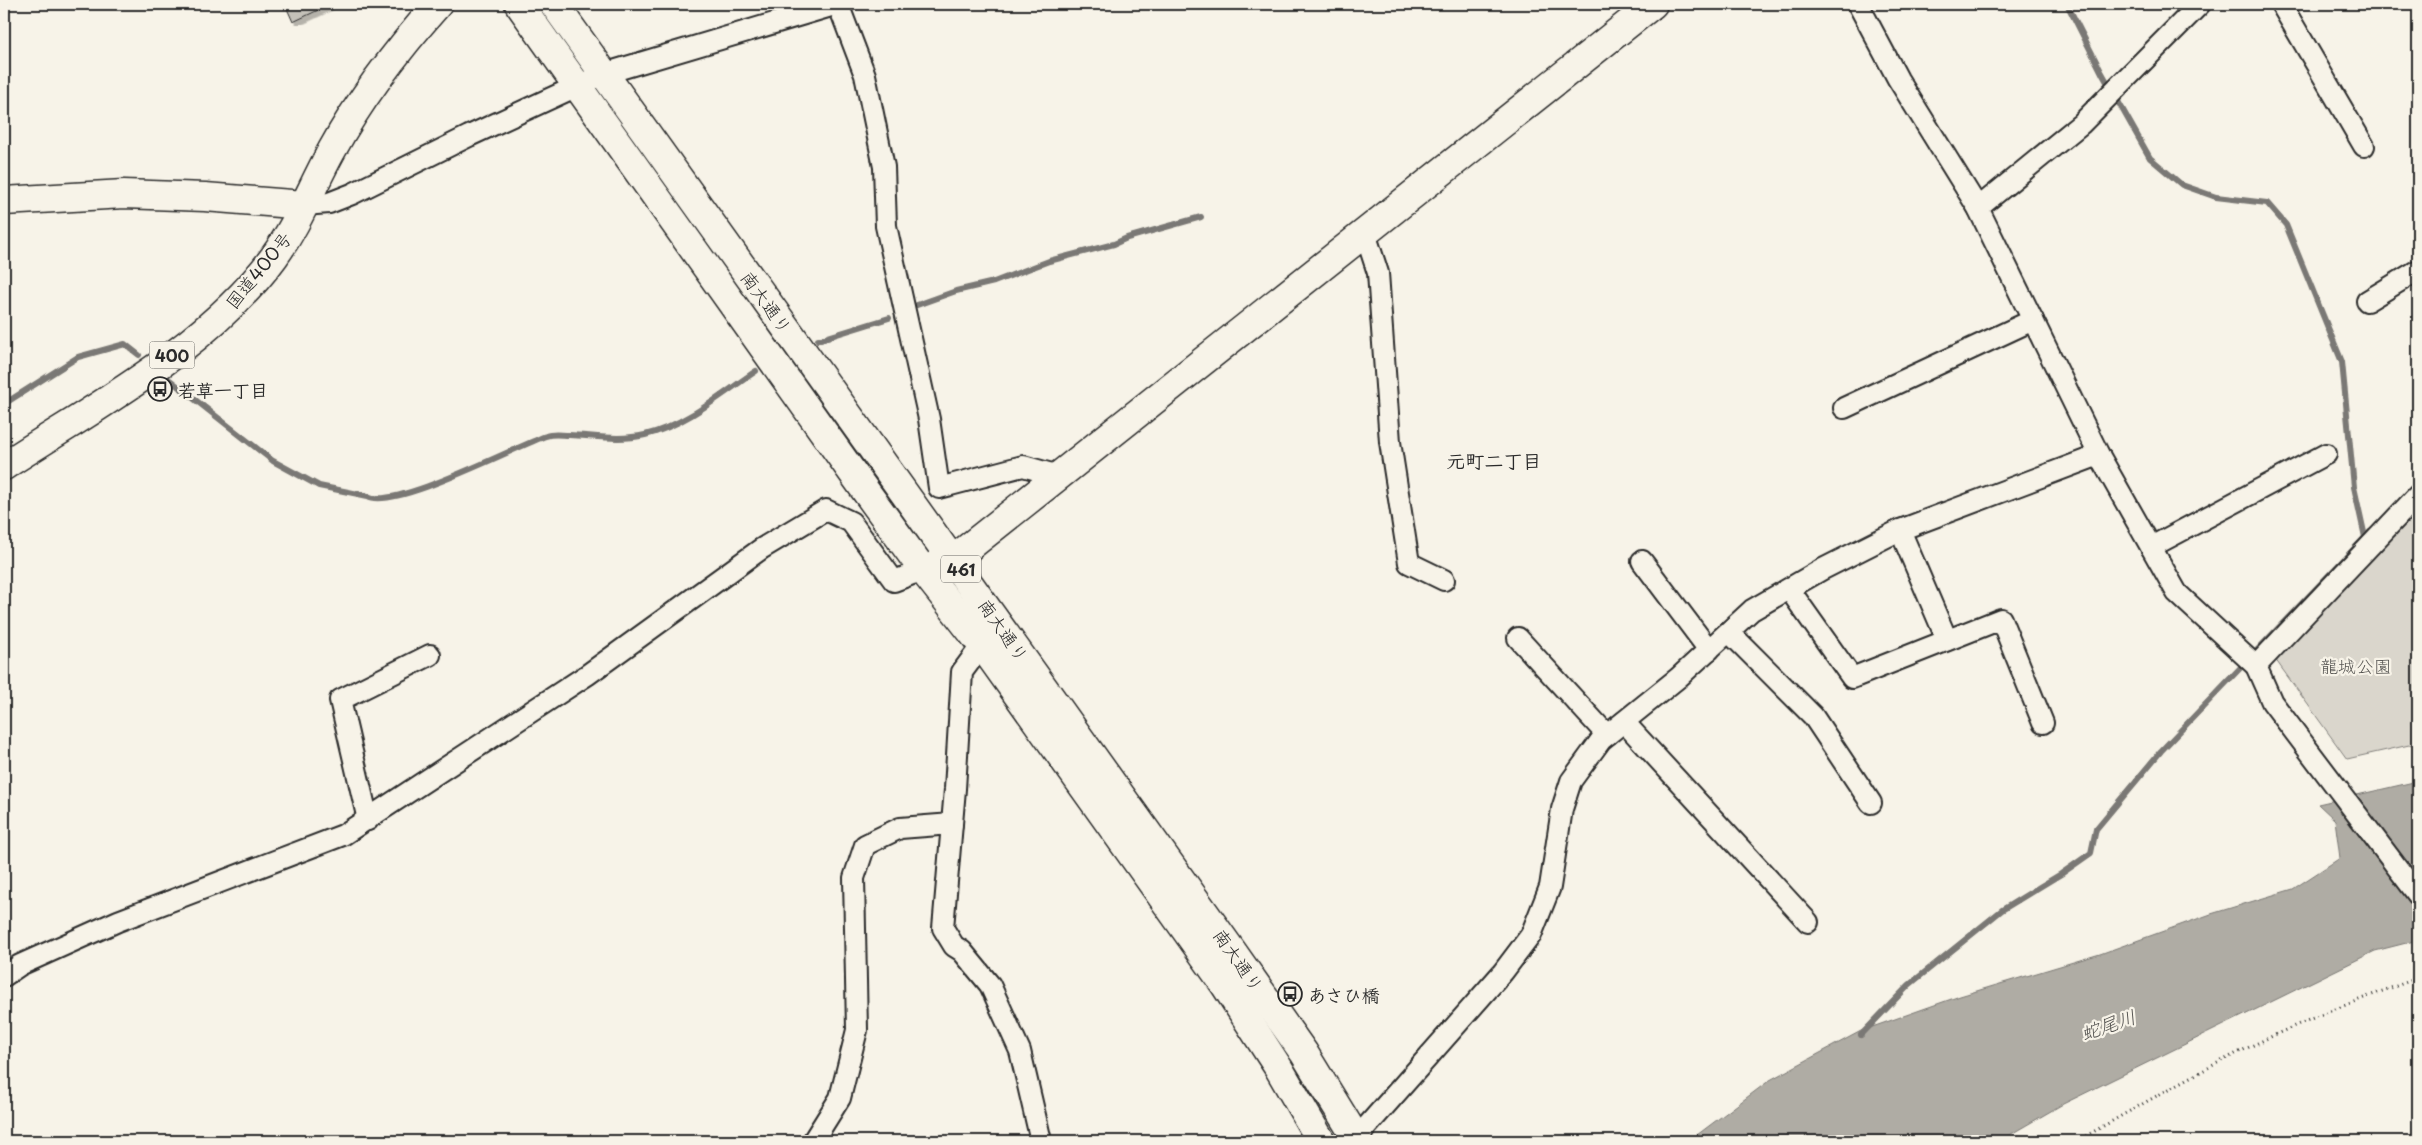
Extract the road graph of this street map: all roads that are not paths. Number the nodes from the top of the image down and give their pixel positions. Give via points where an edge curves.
1 (438, 4) edge
2 (519, 4) edge
3 (554, 4) edge
4 (838, 4) edge
5 (1654, 4) edge
6 (1858, 4) edge
7 (2200, 4) edge
8 (2281, 4) edge
9 (603, 74) junction
10 (576, 85) junction
11 (2364, 146) dead end
12 (4, 201) edge
13 (304, 205) junction
14 (1978, 208) junction
15 (1365, 233) junction
16 (2418, 270) edge
17 (2367, 301) dead end
18 (2033, 320) junction
19 (1844, 408) dead end
20 (2326, 454) dead end
21 (2099, 455) junction
22 (4, 466) edge
23 (1059, 476) junction
24 (2418, 495) edge
25 (1900, 530) junction
26 (2151, 546) junction
27 (954, 559) junction
28 (1642, 561) dead end
29 (923, 570) junction
30 (1444, 580) dead end
31 (1789, 589) junction
32 (1729, 632) junction
33 (1518, 638) dead end
34 (1947, 640) junction
35 (982, 645) junction
36 (1709, 650) junction
37 (430, 655) dead end
38 (2256, 666) junction
39 (1624, 722) junction
40 (2043, 723) dead end
41 (1607, 735) junction
42 (1871, 803) dead end
43 (368, 820) junction
44 (952, 824) junction
45 (2418, 895) edge
46 (1808, 922) dead end
47 (4, 976) edge
48 (1356, 1140) edge
49 (813, 1141) edge
50 (1041, 1141) edge
51 (1321, 1141) edge

1 - 13 main road, 国道400号 / 400 via 405,41 353,114
2 - 10 main road, 南大通り / 461
3 - 9 main road, 南大通り / 461
4 - 9 street
4 - 23 street via 869,93 884,167 886,226 929,419 939,488 1023,466
5 - 15 main road
6 - 14 street via 1898,79
7 - 14 street via 2081,124
8 - 11 street
9 - 10 street
9 - 27 main road, 南大通り / 461
10 - 13 street via 352,194 329,202
10 - 29 main road, 南大通り / 461
12 - 13 main road via 124,194
13 - 22 main road, 国道400号 / 400 via 274,257 202,333 158,366
14 - 18 street
15 - 23 main road
15 - 30 street via 1378,273 1390,442 1409,563
16 - 17 street
18 - 19 street
18 - 21 street
20 - 26 street
21 - 25 street
21 - 26 street
23 - 27 main road
24 - 38 street
25 - 31 street
25 - 34 street
26 - 38 street via 2177,593
27 - 29 main road
27 - 48 main road, 南大通り / 461 via 1304,1053
28 - 36 street
29 - 35 main road, 南大通り / 461
29 - 43 street via 894,580 851,522 826,510 761,549 587,675
31 - 32 street via 1752,610
31 - 34 street via 1852,678
32 - 36 street
32 - 42 street via 1813,716
33 - 41 street
34 - 40 street via 2001,619
35 - 44 street via 962,672
35 - 51 main road, 南大通り / 461 via 1225,986
36 - 39 street
37 - 43 street via 340,700
38 - 45 street via 2272,702
39 - 41 street
39 - 46 street
41 - 48 street via 1571,780 1562,809 1550,887 1531,935 1503,972
43 - 47 street via 343,835 118,921 20,965
44 - 49 street via 900,828 865,845 854,878 857,1030 840,1098
44 - 50 street via 942,928 954,946 990,984 1020,1051

